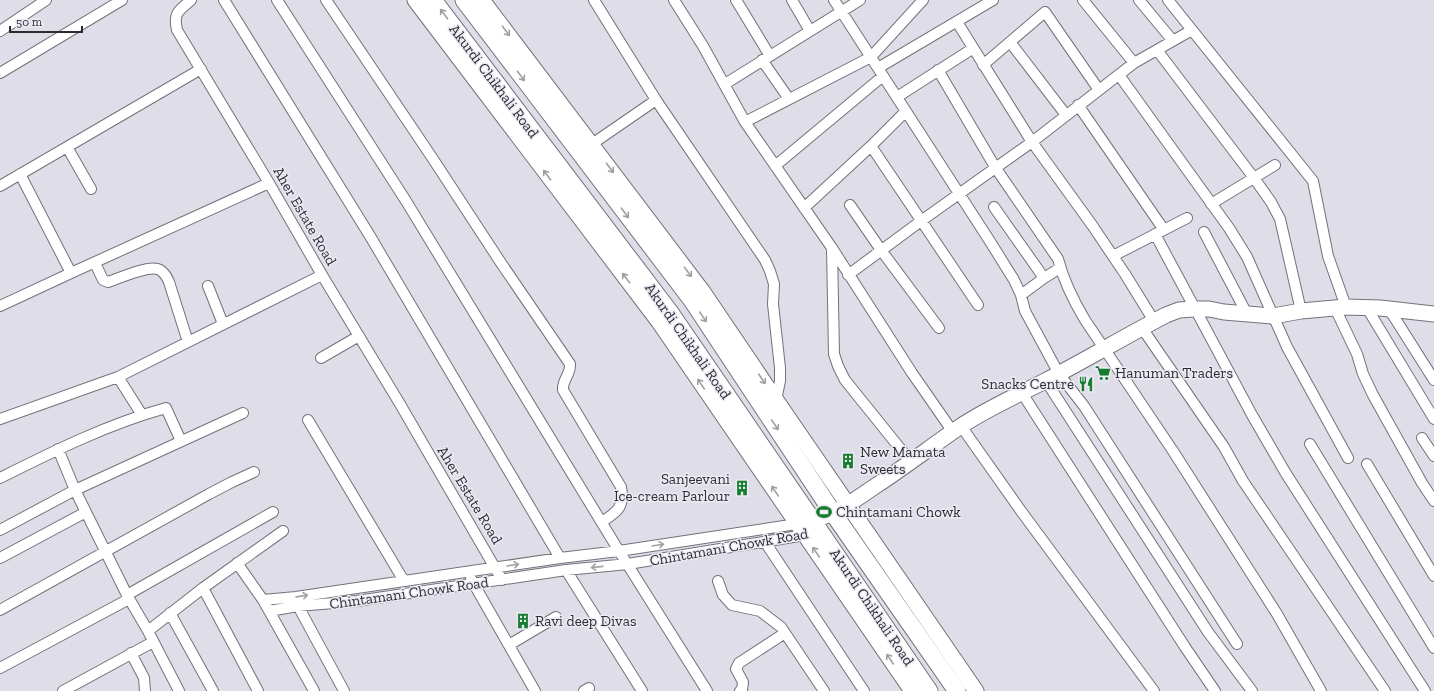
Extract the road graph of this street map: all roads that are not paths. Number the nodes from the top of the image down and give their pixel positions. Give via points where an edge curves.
1 (46, 0) edge
2 (122, 0) edge
3 (191, 0) edge
4 (224, 0) edge
5 (277, 0) edge
6 (326, 0) edge
7 (415, 0) edge
8 (433, 0) edge
9 (464, 0) edge
10 (482, 0) edge
11 (594, 0) edge
12 (674, 0) edge
13 (736, 0) edge
14 (792, 0) edge
15 (834, 0) edge
16 (860, 0) edge
17 (923, 0) edge
18 (992, 0) edge
19 (1083, 0) edge
20 (1139, 0) edge
21 (1168, 0) edge
22 (841, 12) junction
23 (956, 22) junction
24 (1192, 30) junction
25 (0, 31) edge
26 (810, 31) junction
27 (1173, 41) junction
28 (1010, 42) junction
29 (972, 49) junction
30 (1157, 50) junction
31 (871, 57) junction
32 (766, 58) junction
33 (1134, 63) junction
34 (983, 65) junction
35 (201, 68) junction
36 (938, 70) junction
37 (880, 72) junction
38 (0, 73) edge
39 (1119, 75) junction
40 (725, 84) junction
41 (1099, 90) junction
42 (897, 97) junction
43 (789, 99) junction
44 (656, 100) junction
45 (1078, 105) junction
46 (906, 110) junction
47 (1066, 115) junction
48 (745, 122) junction
49 (1032, 142) junction
50 (592, 144) junction
51 (67, 146) junction
52 (871, 146) junction
53 (1275, 165) dead end
54 (775, 166) junction
55 (995, 167) junction
56 (20, 174) junction
57 (1254, 178) junction
58 (269, 183) junction
59 (0, 186) edge
60 (91, 189) dead end
61 (959, 194) junction
62 (1211, 204) junction
63 (850, 205) dead end
64 (994, 207) dead end
65 (804, 208) junction
66 (1187, 218) dead end
67 (921, 221) junction
68 (1160, 232) junction
69 (1204, 232) dead end
70 (832, 248) junction
71 (881, 250) junction
72 (1113, 256) junction
73 (95, 262) junction
74 (1060, 268) junction
75 (71, 273) junction
76 (322, 275) junction
77 (848, 275) junction
78 (1044, 278) junction
79 (208, 286) dead end
80 (1021, 295) junction
81 (978, 305) dead end
82 (0, 306) edge
83 (1340, 308) junction
84 (1367, 308) junction
85 (1194, 309) junction
86 (1390, 309) junction
87 (1301, 311) junction
88 (1247, 314) junction
89 (1434, 314) edge
90 (1273, 316) junction
91 (223, 324) junction
92 (1148, 324) junction
93 (939, 328) dead end
94 (359, 336) junction
95 (188, 342) junction
96 (1105, 348) junction
97 (321, 358) dead end
98 (1059, 374) junction
99 (118, 377) junction
100 (1434, 380) edge
101 (1046, 381) junction
102 (1022, 393) junction
103 (776, 400) junction
104 (243, 413) dead end
105 (142, 415) junction
106 (0, 419) edge
107 (1434, 419) edge
108 (308, 420) dead end
109 (957, 429) junction
110 (1422, 438) dead end
111 (181, 441) junction
112 (1310, 444) dead end
113 (58, 449) junction
114 (1434, 456) edge
115 (1348, 458) dead end
116 (911, 462) junction
117 (1367, 464) dead end
118 (254, 472) dead end
119 (0, 478) edge
120 (75, 490) junction
121 (1434, 501) edge
122 (848, 504) junction
123 (86, 512) junction
124 (273, 512) dead end
125 (837, 517) junction
126 (602, 522) junction
127 (808, 528) junction
128 (0, 530) edge
129 (283, 531) dead end
130 (764, 542) junction
131 (619, 551) junction
132 (106, 552) junction
133 (0, 558) edge
134 (560, 558) junction
135 (237, 564) junction
136 (628, 564) junction
137 (496, 568) junction
138 (566, 570) junction
139 (467, 572) junction
140 (1434, 576) edge
141 (502, 580) junction
142 (404, 581) junction
143 (718, 581) dead end
144 (474, 584) junction
145 (203, 588) junction
146 (128, 597) junction
147 (263, 600) junction
148 (298, 606) junction
149 (0, 610) edge
150 (269, 611) junction
151 (170, 613) junction
152 (556, 617) dead end
153 (148, 631) junction
154 (1229, 632) junction
155 (785, 633) junction
156 (153, 642) junction
157 (1216, 642) junction
158 (1237, 644) dead end
159 (509, 645) junction
160 (1434, 648) edge
161 (131, 653) junction
162 (0, 668) edge
163 (63, 691) edge
164 (145, 691) edge
165 (179, 691) edge
166 (213, 691) edge
167 (258, 691) edge
168 (314, 691) edge
169 (344, 691) edge
170 (535, 691) edge
171 (642, 691) edge
172 (707, 691) edge
173 (740, 691) edge
174 (824, 691) edge
175 (864, 691) edge
176 (912, 691) edge
177 (929, 691) edge
178 (957, 691) edge
179 (976, 691) edge
180 (1154, 691) edge
181 (1215, 691) edge
182 (1252, 691) edge
183 (1321, 691) edge
184 (1385, 691) edge
185 (1425, 691) edge

1 - 25 street
2 - 38 street
3 - 35 street, Aher Estate Road via 179,10 175,19 177,30
4 - 134 street via 374,243
5 - 126 street via 410,207
6 - 126 street via 570,364 562,390 621,487 621,504 616,512
127 -> 7 street via 659,322
127 -> 8 main road, Akurdi Chikhali Road via 671,314
9 -> 125 main road, Akurdi Chikhali Road via 692,300
10 -> 50 street
11 - 44 street
12 - 40 street
13 - 32 street
14 - 26 street
15 - 22 street
16 - 22 street
17 - 31 street
18 - 23 street
19 - 33 street
20 - 27 street
21 - 24 street
22 - 26 street
22 - 31 street
23 - 29 street
23 - 37 street
24 - 27 street
24 - 83 street via 1313,181
26 - 32 street
27 - 30 street
28 - 34 street
28 - 41 street via 1045,12
28 - 47 street
29 - 34 street
29 - 36 street
30 - 33 street
30 - 57 street
31 - 37 street
31 - 43 street
32 - 40 street
32 - 43 street
33 - 39 street
34 - 49 street
35 - 51 street
35 - 58 street, Aher Estate Road
36 - 42 street
36 - 55 street
37 - 42 street
37 - 54 street
39 - 41 street
39 - 62 street
40 - 48 street
41 - 45 street
42 - 46 street
43 - 48 street
44 - 50 street
44 - 103 street via 770,271 774,284 773,304 780,368
45 - 47 street
45 - 68 street
46 - 52 street
46 - 61 street
47 - 49 street
48 - 54 street
49 - 55 street
49 - 72 street
50 -> 103 street via 703,292
51 - 56 street
51 - 60 street
52 - 65 street
52 - 67 street
53 - 57 street
54 - 65 street
55 - 61 street
55 - 74 street via 1047,241 1058,259
56 - 59 street
56 - 75 street
57 - 62 street
57 - 87 street via 1280,219
58 - 73 street
58 - 76 street, Aher Estate Road
61 - 67 street
61 - 80 street via 991,242
62 - 90 street via 1247,257
63 - 71 street
64 - 78 street
65 - 70 street
66 - 68 street
67 - 71 street
67 - 81 street
68 - 72 street
68 - 85 street
69 - 88 street
70 - 77 street
70 - 116 street via 834,349 838,366 845,380
71 - 77 street
71 - 93 street
72 - 92 street
73 - 75 street
73 - 95 street via 104,280 108,282 151,268 165,273
74 - 78 street
74 - 96 street via 1072,298
75 - 82 street
76 - 91 street
76 - 94 street, Aher Estate Road
77 - 109 street via 912,373
78 - 80 street
79 - 91 street
80 - 98 street via 1025,310
83 - 84 street, Chintamani Chowk Road
83 - 87 street, Chintamani Chowk Road
83 - 121 street via 1373,394
84 - 86 street, Chintamani Chowk Road
84 - 107 street
85 - 88 street, Chintamani Chowk Road
85 - 92 street, Chintamani Chowk Road via 1179,310
85 - 185 street via 1285,472
86 - 89 street, Chintamani Chowk Road
86 - 100 street
87 - 90 street, Chintamani Chowk Road
88 - 90 street, Chintamani Chowk Road
90 - 115 street via 1296,365
91 - 95 street
92 - 96 street, Chintamani Chowk Road
92 - 184 street via 1243,481
94 - 97 street
94 - 137 street, Aher Estate Road
95 - 99 street
96 - 98 street, Chintamani Chowk Road
96 - 183 street via 1178,458
98 - 101 street, Chintamani Chowk Road
98 - 154 street via 1084,406
99 - 105 street
99 - 106 street
101 - 102 street, Chintamani Chowk Road
101 - 157 street
102 - 109 street, Chintamani Chowk Road
102 - 181 street
103 - 122 street
104 - 111 street
105 - 111 street via 166,408
105 - 113 street
108 - 142 street
109 - 116 street, Chintamani Chowk Road
109 - 180 street
110 - 114 street
111 - 120 street
112 - 160 street
113 - 119 street
113 - 120 street
116 - 122 street, Chintamani Chowk Road
117 - 140 street
118 - 132 street via 209,494
120 - 123 street
120 - 128 street
122 - 125 street, Chintamani Chowk Road
122 - 179 street
123 - 132 street
123 - 133 street
124 - 146 street
125 - 127 street, Chintamani Chowk Road
125 - 178 main road, Akurdi Chikhali Road
126 - 131 street
127 - 130 street, Chintamani Chowk Road
131 -> 127 street, Chintamani Chowk Road
176 -> 127 street
127 - 177 main road, Akurdi Chikhali Road
129 - 135 street
130 - 136 street, Chintamani Chowk Road
130 - 175 street
131 - 134 street, Chintamani Chowk Road
131 - 136 street
132 - 146 street
132 - 149 street
137 -> 134 street, Chintamani Chowk Road
135 - 145 street
135 - 147 street
136 -> 138 street, Chintamani Chowk Road
136 - 172 street
137 - 139 street, Chintamani Chowk Road
137 - 141 street, Aher Estate Road
138 - 141 street, Chintamani Chowk Road
138 - 171 street
139 - 142 street, Chintamani Chowk Road
139 - 144 street
141 - 144 street, Chintamani Chowk Road
147 -> 142 street, Chintamani Chowk Road
143 - 155 street via 723,595 732,605 760,611
144 - 148 street, Chintamani Chowk Road via 357,601
144 - 159 street
145 - 151 street
145 - 167 street
146 - 153 street
146 - 162 street
147 - 150 street
148 - 150 street, Chintamani Chowk Road
148 - 169 street
150 - 168 street
151 - 153 street
151 - 166 street
152 - 159 street
153 - 156 street
154 - 157 street
154 - 158 street
155 - 173 street via 739,663 736,669 744,682
155 - 174 street
156 - 161 street
156 - 165 street
157 - 182 street
159 - 170 street
161 - 163 street
161 - 164 street via 144,678

